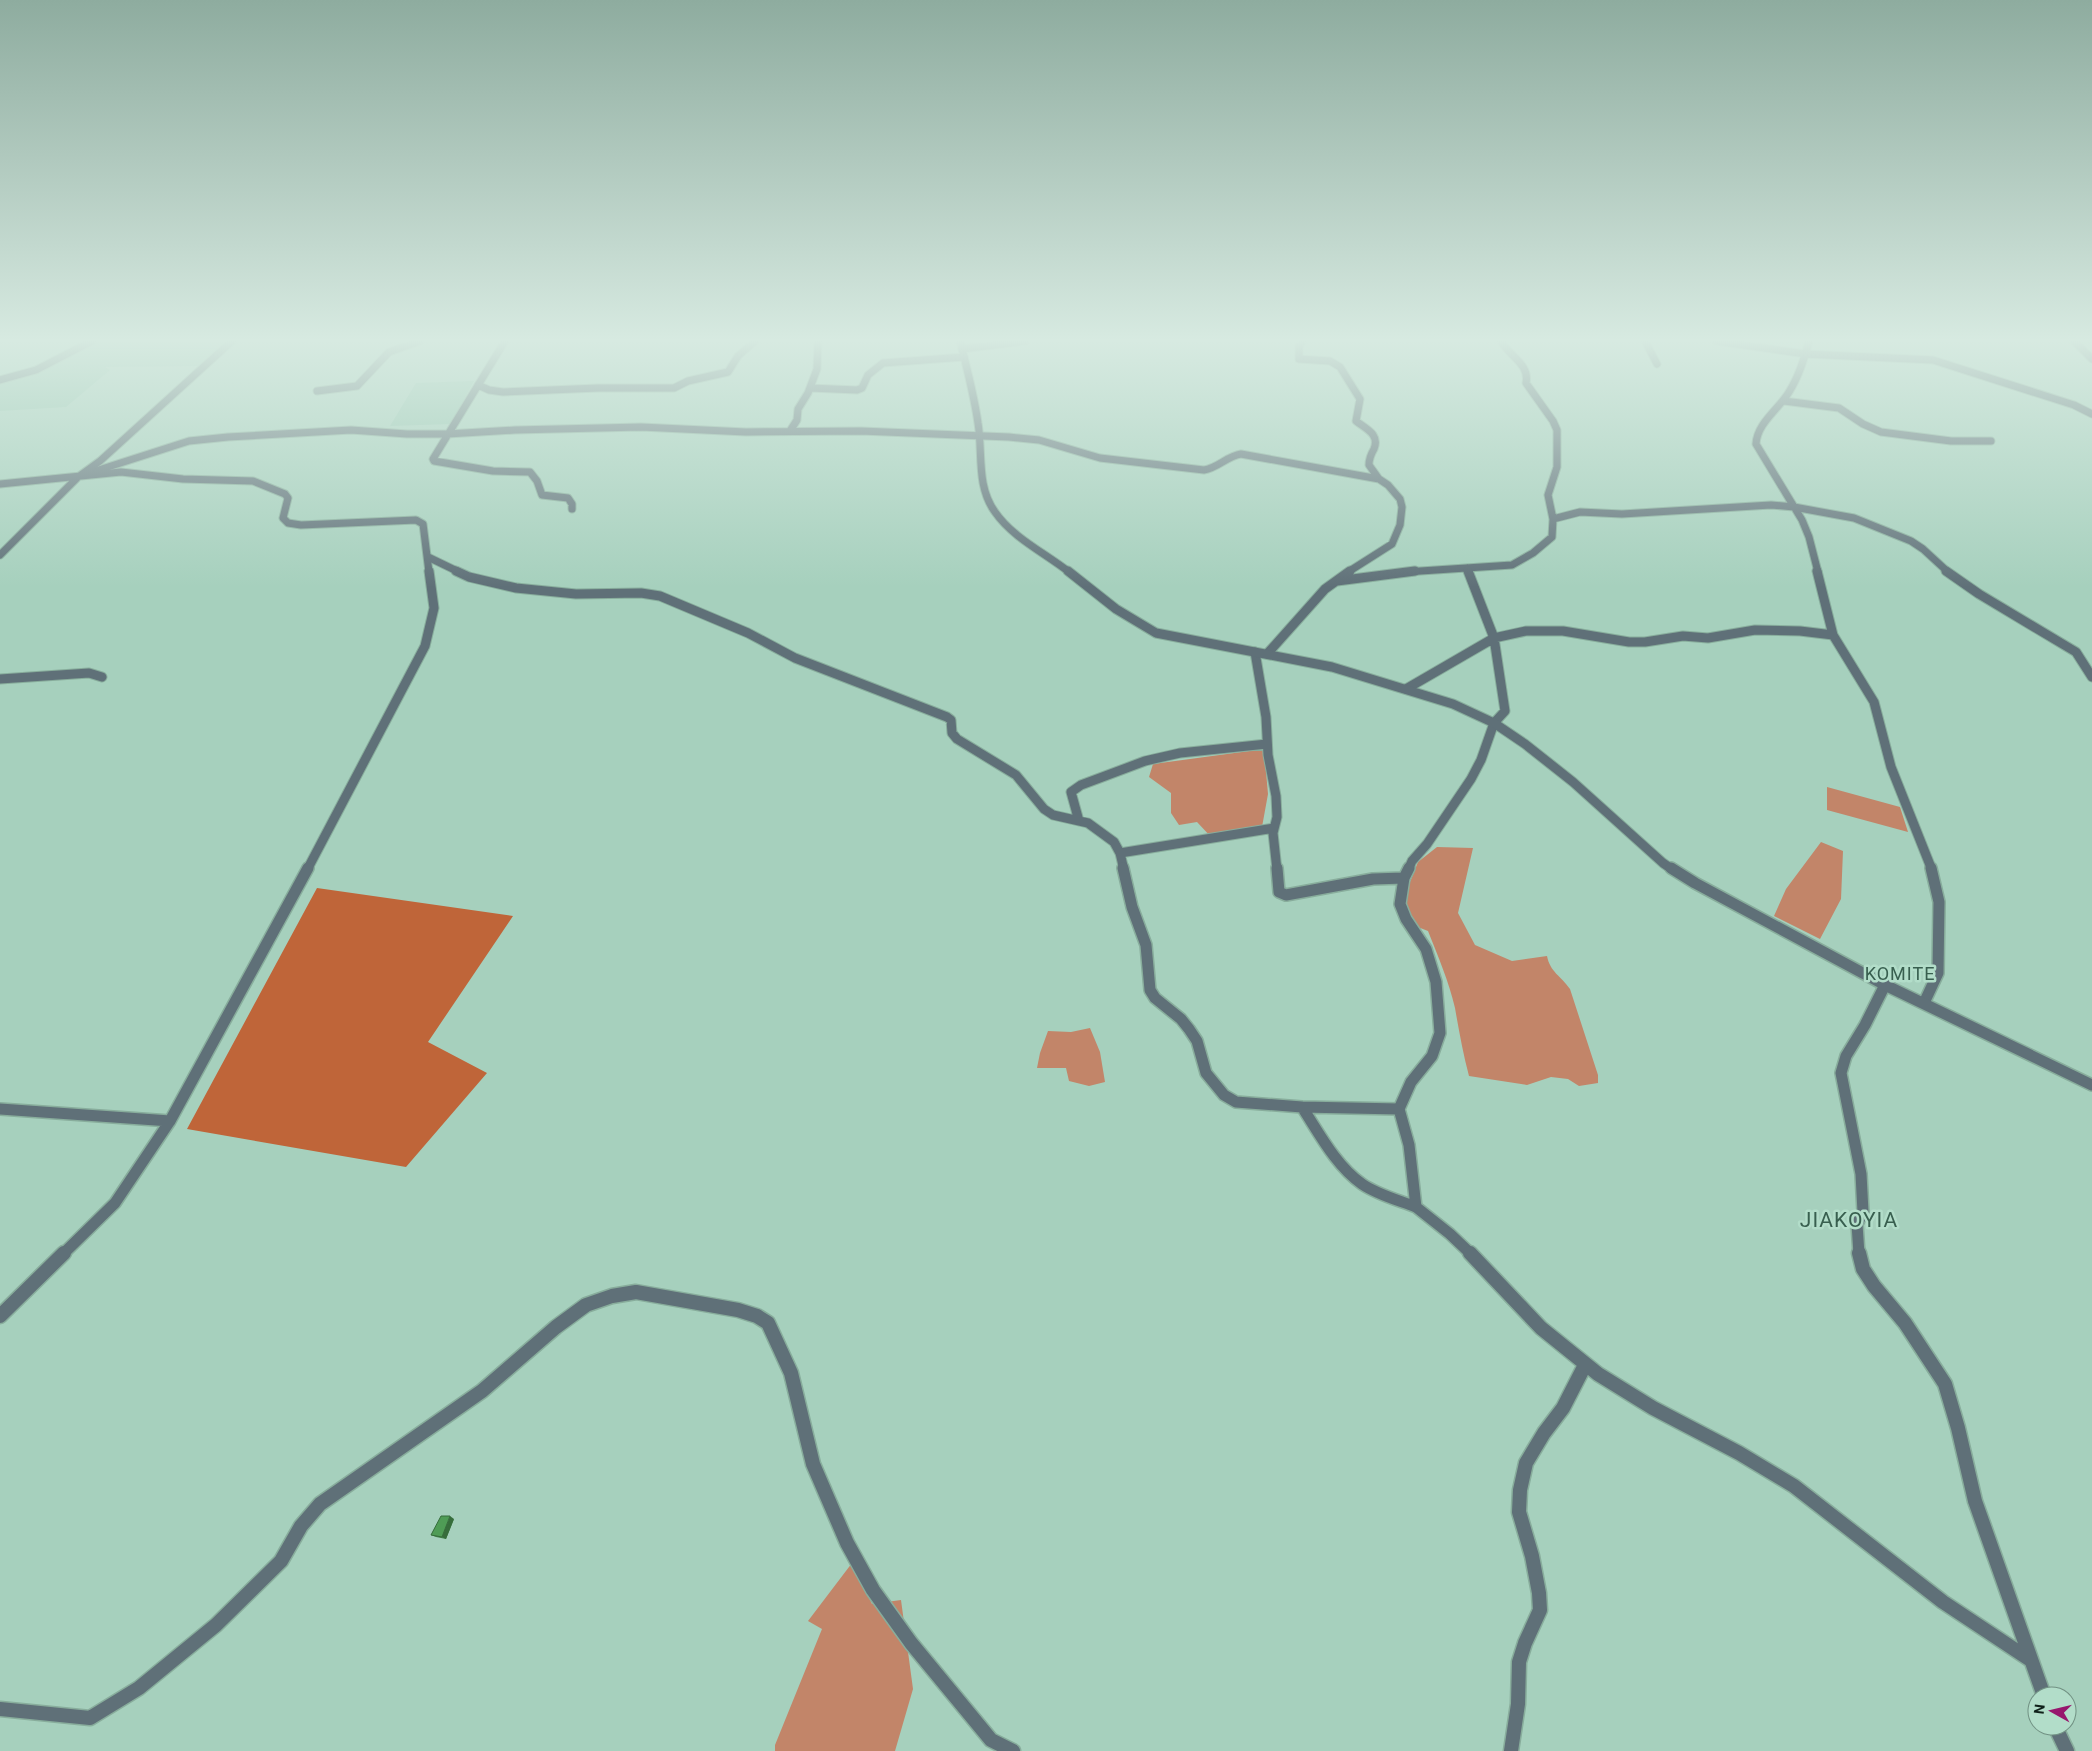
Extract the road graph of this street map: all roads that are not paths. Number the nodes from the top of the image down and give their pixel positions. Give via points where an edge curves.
1 (142, 423) edge
2 (454, 423) edge
3 (795, 423) edge
4 (977, 423) edge
5 (1358, 423) edge
6 (1554, 423) edge
7 (1766, 423) edge
8 (1864, 423) edge
9 (790, 431) junction
10 (447, 434) junction
11 (980, 436) junction
12 (1991, 441) dead end
13 (78, 477) junction
14 (1379, 479) junction
15 (0, 484) edge
16 (1794, 507) junction
17 (572, 508) dead end
18 (1553, 519) junction
19 (0, 555) edge
20 (428, 557) junction
21 (1467, 568) junction
22 (1334, 581) junction
23 (1833, 635) junction
24 (1494, 638) junction
25 (1255, 652) junction
26 (1267, 654) junction
27 (102, 677) dead end
28 (2092, 677) edge
29 (0, 679) edge
30 (1406, 688) junction
31 (1494, 723) junction
32 (1267, 744) junction
33 (1079, 821) junction
34 (1274, 828) junction
35 (1120, 853) junction
36 (1404, 878) junction
37 (1885, 985) junction
38 (1924, 1003) junction
39 (2092, 1085) edge
40 (1302, 1107) junction
41 (0, 1109) edge
42 (1399, 1109) junction
43 (170, 1121) junction
44 (1416, 1207) junction
45 (0, 1316) edge
46 (1585, 1365) junction
47 (2029, 1659) junction
48 (2040, 1686) edge
49 (0, 1709) edge
50 (2060, 1736) edge
51 (1013, 1751) edge
52 (1512, 1751) edge
53 (2067, 1751) edge

1 - 13 street
2 - 10 street
3 - 9 street
4 - 11 street
5 - 14 street via 1374,437 1375,448 1369,462
6 - 18 street via 1557,430 1557,467 1548,495
7 - 16 street via 1758,432 1759,449
8 - 12 street via 1881,432 1951,441
9 - 10 street via 694,431 641,427
9 - 11 street
10 - 13 street via 351,430 189,441
10 - 17 street via 434,461 493,471 530,472 542,495 568,498
11 - 14 street via 1039,440 1100,458 1204,470 1218,467 1231,455 1241,454
11 - 25 street via 982,484 989,502 1004,523 1022,538 1120,613 1156,633
13 - 15 street
13 - 19 street
13 - 20 street via 121,472 192,480 253,481 285,494 288,498 283,518 288,523 416,520 423,524
14 - 22 street via 1396,491 1400,499 1402,511 1398,534 1392,544
16 - 18 street via 1758,505 1622,514 1580,512
16 - 23 street via 1809,537
16 - 28 street via 1854,518 1911,541 1979,594 2076,652
18 - 21 street via 1552,537 1518,563
20 - 33 street via 469,577 507,586 569,594 641,593 677,602 795,658 947,717 957,739 1016,775 1044,809
20 - 43 street via 434,608 425,646
21 - 22 street via 1420,570
21 - 24 street
22 - 26 street
23 - 24 street via 1755,630 1708,638 1683,636 1629,642 1588,634 1537,630
23 - 38 street via 1874,702 1891,767 1934,875 1939,902 1938,973
24 - 30 street
24 - 31 street via 1505,711
25 - 26 street
25 - 32 street via 1266,717
26 - 30 street via 1332,667
27 - 29 street via 89,673
30 - 31 street via 1453,704
31 - 36 street via 1471,779 1412,861
31 - 37 street via 1574,782 1664,863 1733,904
32 - 33 street via 1180,753 1144,761 1080,785 1071,792
32 - 34 street via 1276,796
33 - 35 street via 1104,834
34 - 35 street
34 - 36 street via 1279,892 1282,895 1373,879
35 - 40 street via 1132,907 1146,945 1150,990 1189,1029 1197,1042 1206,1073 1224,1095 1236,1102
36 - 42 street via 1400,904 1426,949 1436,982 1440,1033 1432,1056 1411,1082
37 - 38 street
37 - 47 street via 1846,1056 1841,1073 1861,1174 1863,1212 1857,1224 1857,1247 1863,1269 1905,1323 1945,1384 1975,1500
38 - 39 street
40 - 42 street
40 - 44 street via 1356,1179 1390,1198
41 - 43 street
42 - 44 street via 1408,1134
43 - 45 street via 115,1203
44 - 46 street via 1454,1238 1551,1338
46 - 47 street via 1794,1486 1915,1581
46 - 52 street via 1564,1408 1526,1463 1520,1490 1520,1512 1540,1593 1540,1610 1519,1662
47 - 48 street
49 - 51 street via 90,1718 139,1688 216,1626 281,1561 320,1504 482,1391 586,1305 636,1292 738,1310 757,1316 768,1324 791,1373 813,1464 847,1543 873,1590 991,1740
50 - 53 street

